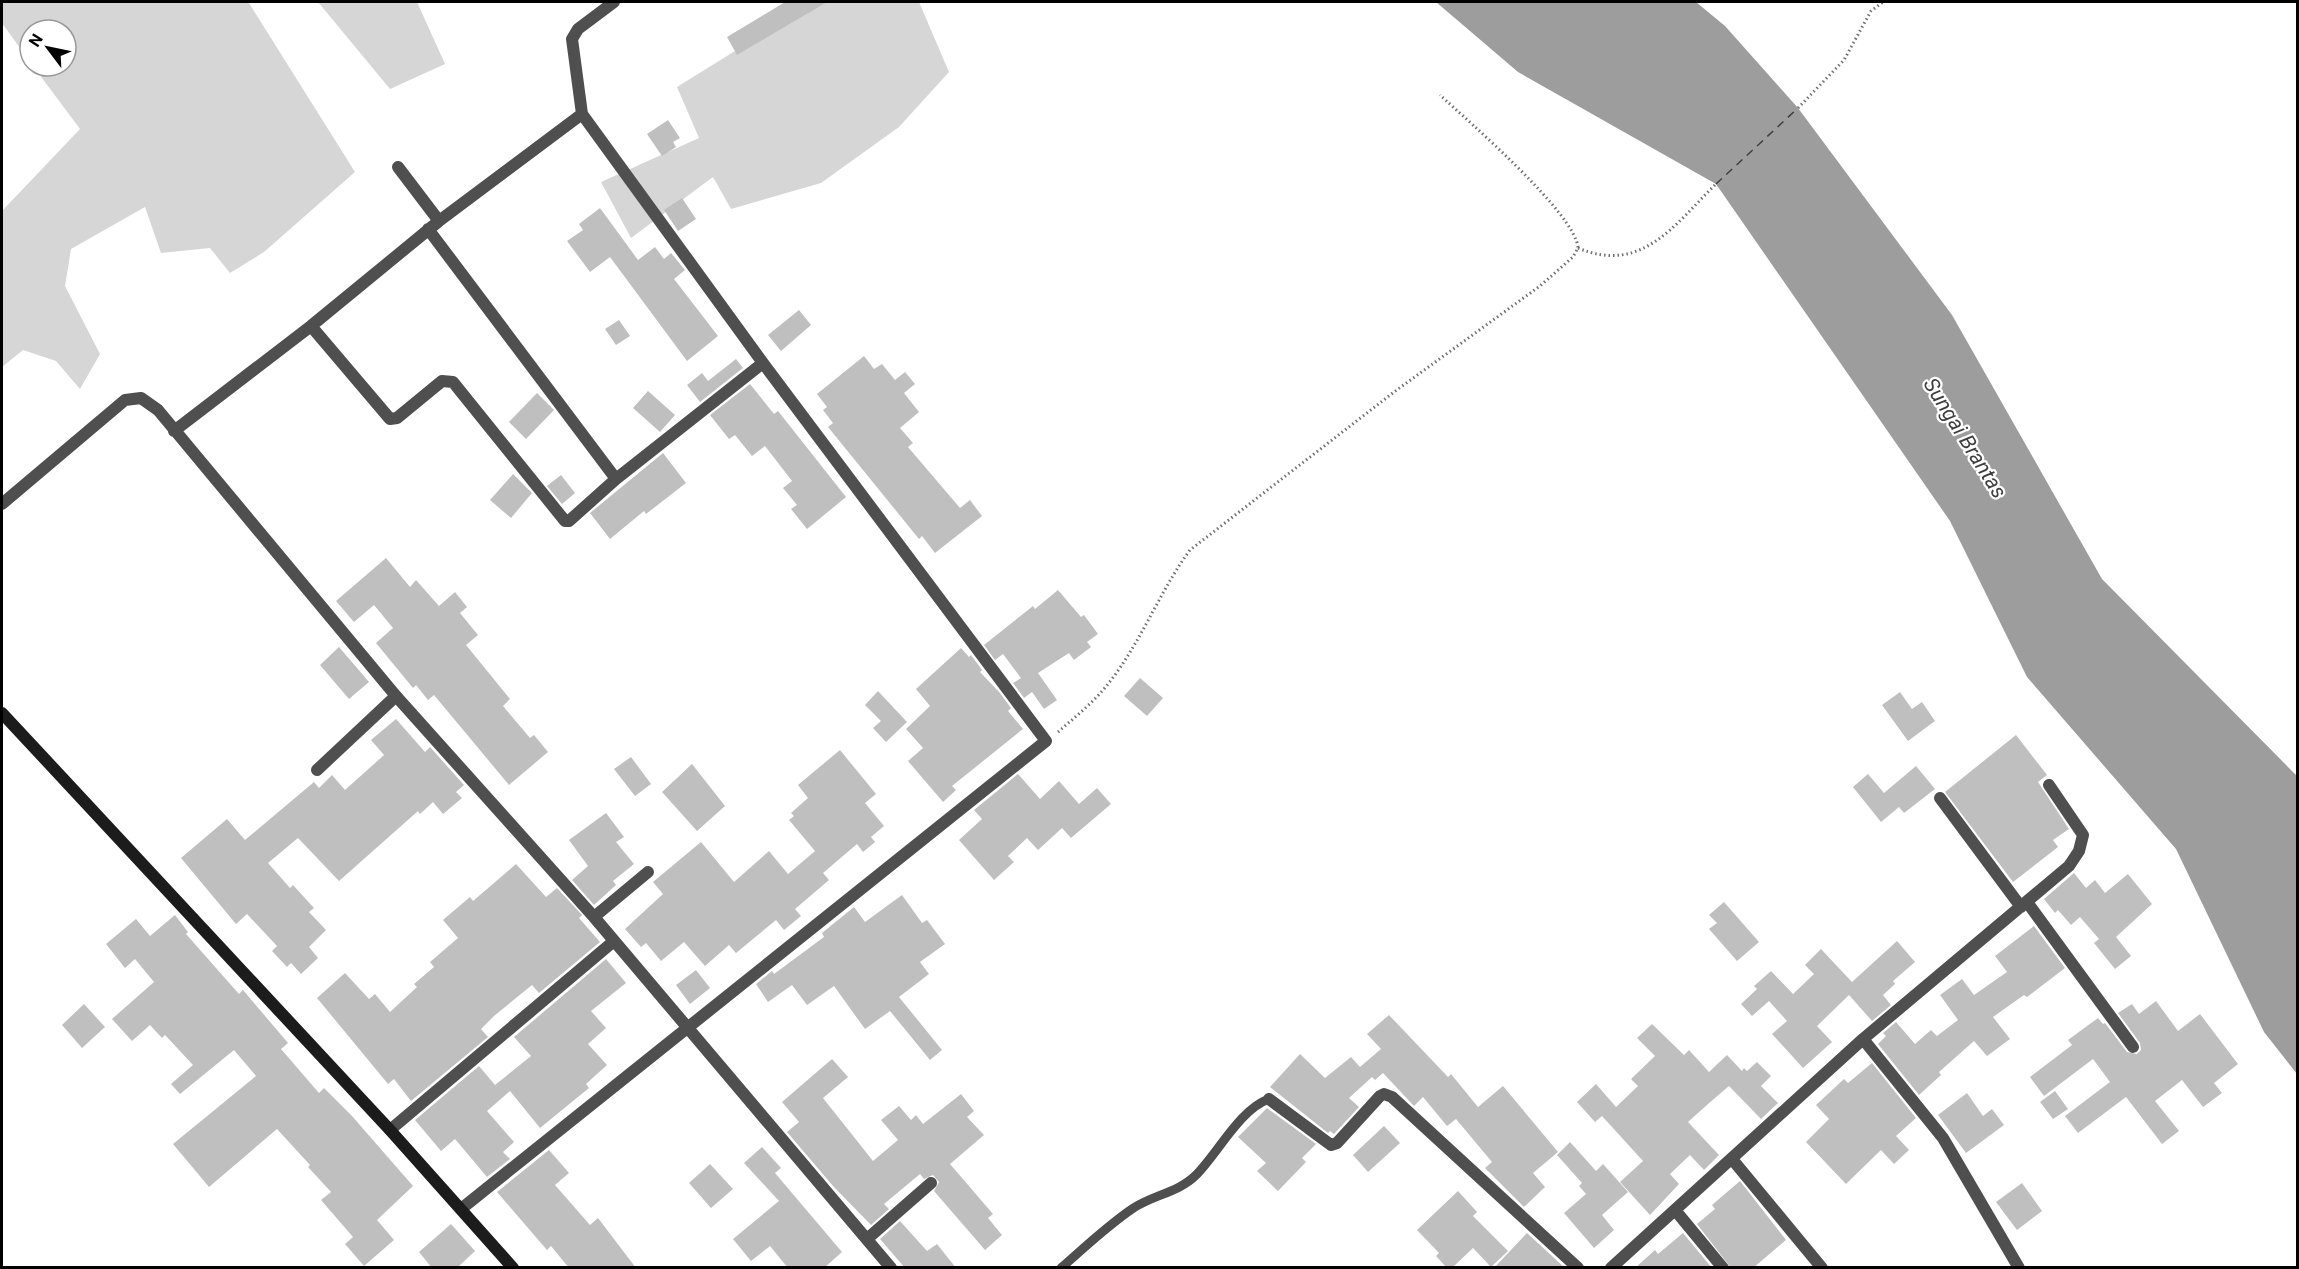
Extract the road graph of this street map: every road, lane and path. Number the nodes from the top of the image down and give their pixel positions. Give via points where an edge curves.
1 (614, 2) edge
2 (1883, 2) edge
3 (1440, 95) dead end
4 (1798, 108) dead end
5 (582, 114) junction
6 (398, 167) dead end
7 (1716, 184) dead end
8 (439, 221) junction
9 (428, 229) junction
10 (1578, 249) junction
11 (311, 326) junction
12 (763, 363) junction
13 (174, 431) junction
14 (616, 479) junction
15 (2, 504) edge
16 (396, 696) junction
17 (2, 713) edge
18 (1046, 741) junction
19 (317, 771) dead end
20 (2049, 785) dead end
21 (1940, 798) dead end
22 (648, 872) dead end
23 (2024, 905) junction
24 (594, 916) junction
25 (614, 941) junction
26 (689, 1027) junction
27 (1863, 1039) junction
28 (2133, 1047) dead end
29 (1269, 1099) joint
30 (390, 1131) junction
31 (1732, 1159) junction
32 (931, 1183) dead end
33 (461, 1209) junction
34 (1675, 1210) junction
35 (867, 1239) junction
36 (513, 1268) edge
37 (891, 1268) edge
38 (1061, 1268) edge
39 (1578, 1268) edge
40 (1611, 1268) edge
41 (1723, 1268) edge
42 (1822, 1268) edge
43 (2019, 1268) edge

1 - 5 street via 578,29 572,39
2 - 4 path via 1871,12 1844,60
3 - 10 path via 1525,174 1573,233
5 - 8 street
5 - 12 street
6 - 8 street
7 - 10 path via 1656,243 1623,257 1596,256
8 - 9 street
9 - 11 street
9 - 14 street
10 - 18 path via 1540,286 1394,392 1190,550 1109,684
11 - 13 street
11 - 14 street via 390,419 397,418 442,381 453,382 565,521
12 - 14 street
12 - 18 street
13 - 15 street via 158,410 141,398 125,400
13 - 16 street
16 - 19 street
16 - 24 street
17 - 30 main road
18 - 26 street
20 - 23 street via 2081,829 2082,843 2069,866
21 - 23 street
22 - 24 street
23 - 27 street
23 - 28 street
24 - 25 street
25 - 26 street
25 - 30 street
26 - 33 street
26 - 35 street
27 - 31 street
27 - 43 street via 1943,1138
29 - 38 lane via 1259,1102 1196,1175 1178,1189 1131,1209
29 - 39 street via 1330,1145 1380,1096 1392,1097
30 - 33 main road
31 - 34 street
31 - 42 street
32 - 35 street
33 - 36 main road
34 - 40 street
34 - 41 street
35 - 37 street

